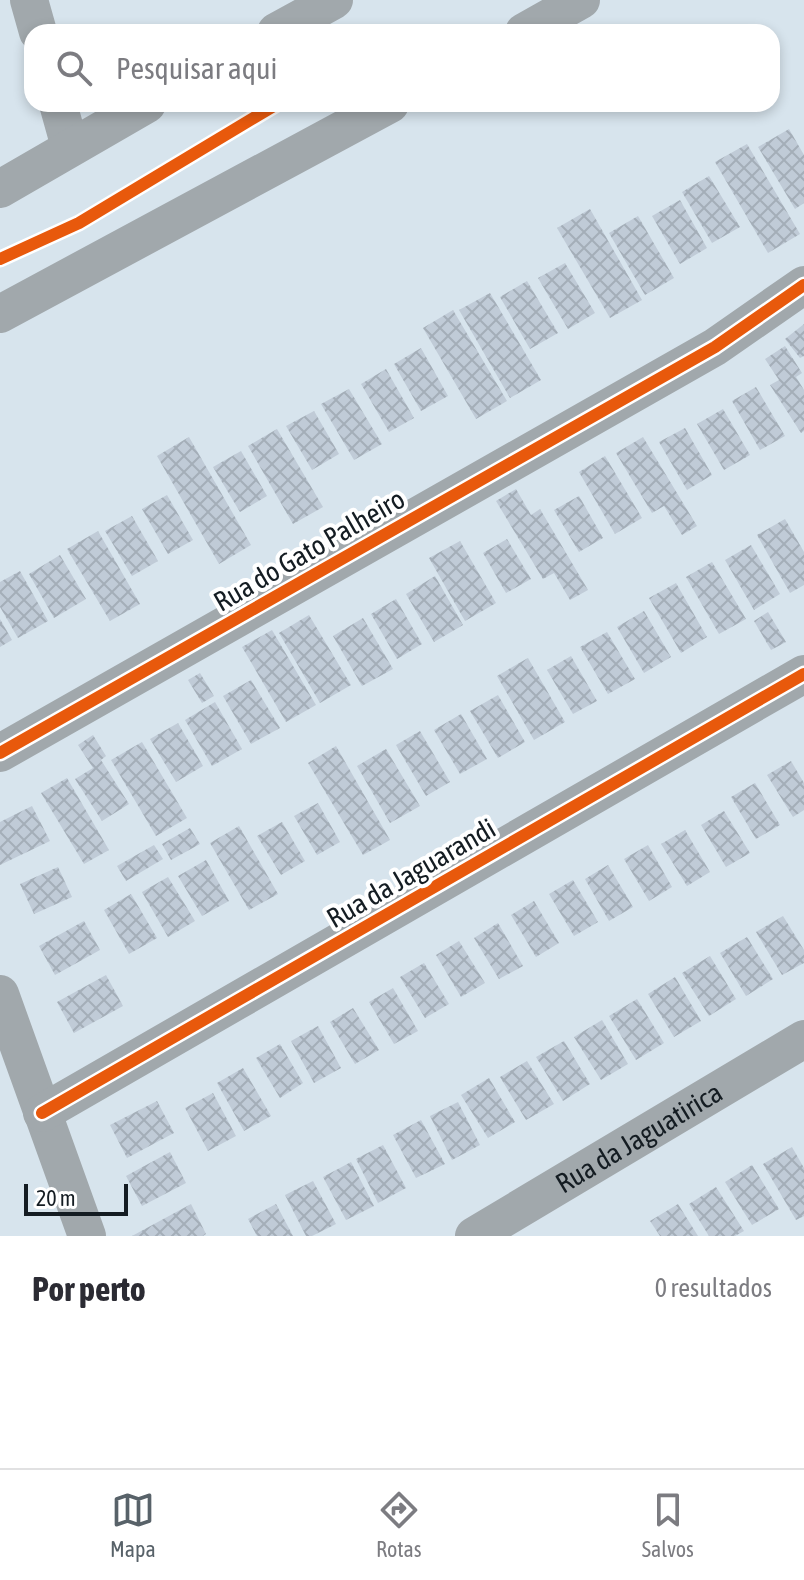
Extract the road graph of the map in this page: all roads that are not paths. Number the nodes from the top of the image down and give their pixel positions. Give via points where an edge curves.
1 (29, 0) edge
2 (334, 0) edge
3 (581, 0) edge
4 (36, 24) edge
5 (290, 24) edge
6 (538, 24) edge
7 (60, 112) edge
8 (133, 112) edge
9 (375, 112) edge
10 (70, 147) junction
11 (0, 189) edge
12 (804, 285) edge
13 (0, 314) edge
14 (804, 674) edge
15 (0, 753) edge
16 (0, 994) edge
17 (804, 1039) edge
18 (42, 1113) junction
19 (87, 1236) edge
20 (474, 1236) edge

1 - 4 street
2 - 5 street
3 - 6 street
7 - 10 street
8 - 10 street
9 - 13 street
10 - 11 street
12 - 15 street, Rua do Gato Palheiro via 715,347
14 - 18 street, Rua da Jaguarandi
16 - 18 street
17 - 20 street, Rua da Jaguatirica
18 - 19 street

